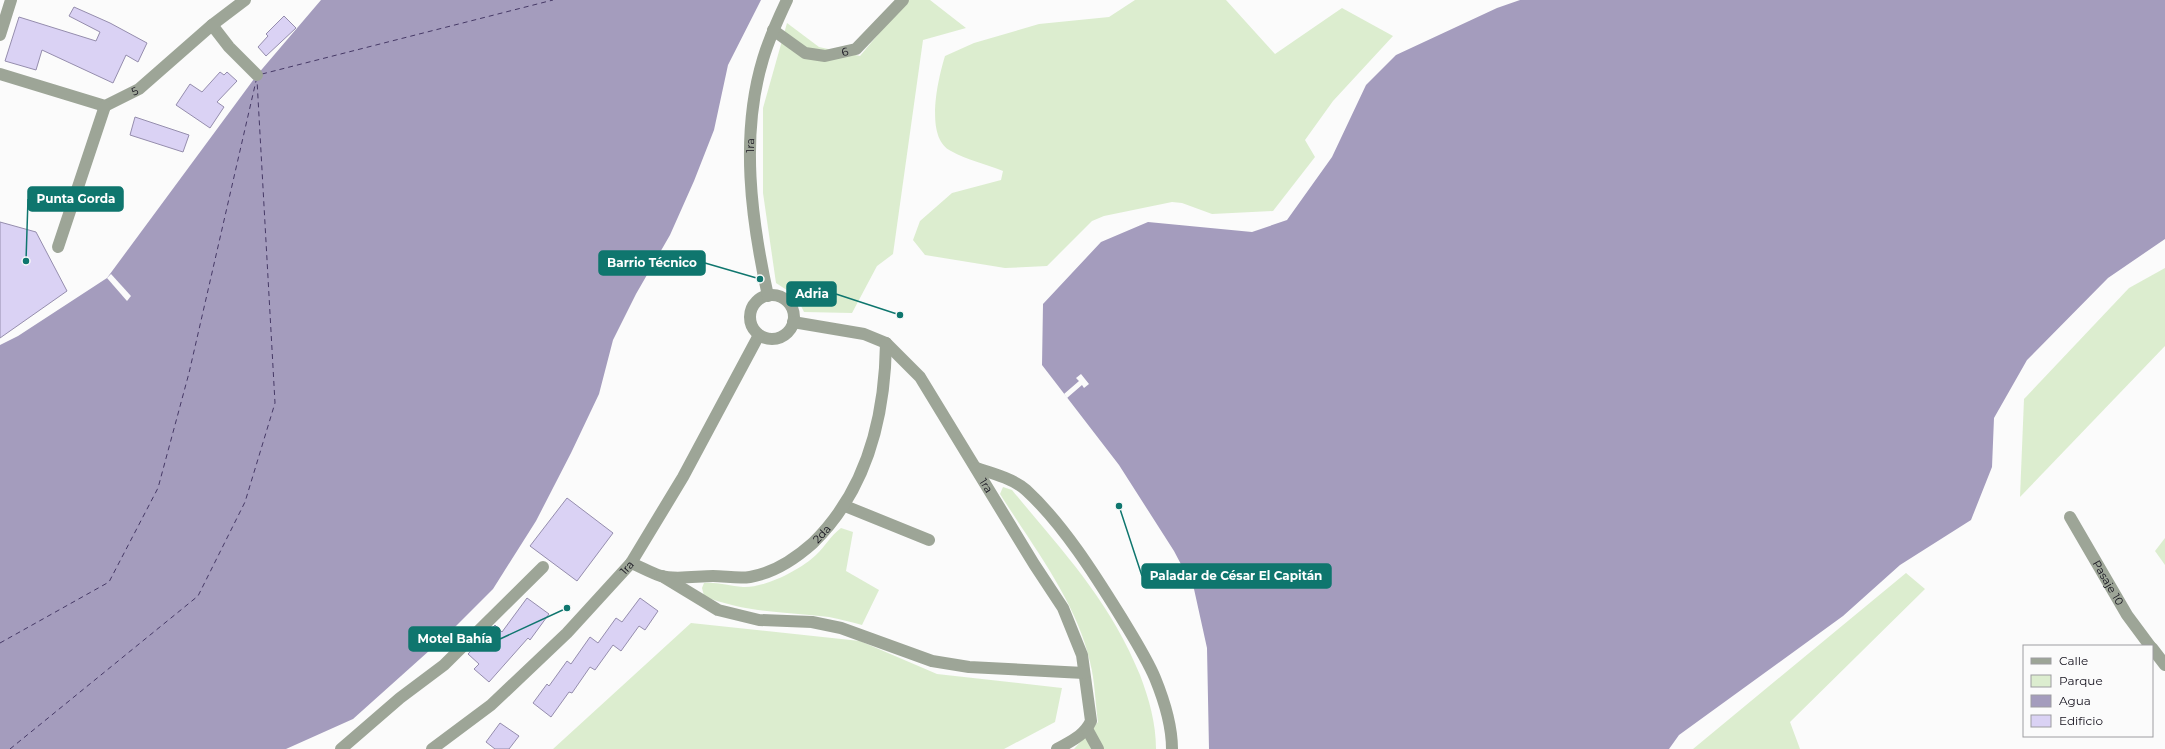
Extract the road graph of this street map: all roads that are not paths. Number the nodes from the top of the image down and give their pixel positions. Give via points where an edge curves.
1 (11, 0) edge
2 (245, 0) edge
3 (787, 0) edge
4 (903, 0) edge
5 (212, 25) junction
6 (773, 30) junction
7 (0, 35) edge
8 (0, 74) edge
9 (257, 75) dead end
10 (105, 106) junction
11 (58, 247) dead end
12 (768, 296) junction
13 (793, 322) junction
14 (759, 335) junction
15 (886, 343) junction
16 (976, 468) junction
17 (845, 506) junction
18 (2070, 517) dead end
19 (929, 540) dead end
20 (631, 563) junction
21 (543, 567) dead end
22 (662, 576) junction
23 (2150, 645) edge
24 (2153, 650) edge
25 (2165, 665) edge
26 (1084, 673) junction
27 (1087, 729) junction
28 (341, 749) edge
29 (432, 749) edge
30 (1057, 749) edge
31 (1098, 749) edge
32 (1172, 749) edge

1 - 7 street
2 - 5 street, 5
3 - 6 street, 1ra
4 - 6 street, 6 via 856,50 825,56 805,53
5 - 9 street
5 - 10 street, 5 via 139,89
6 - 12 street, 1ra via 758,77 750,126 756,241
8 - 10 street
10 - 11 street
12 - 13 street via 776,296 790,305
12 - 14 street via 757,302 750,313 750,321
13 - 14 street via 784,336 776,339
13 - 15 street, 1ra via 864,334
14 - 20 street, 1ra via 683,477
15 - 16 street, 1ra via 920,377
15 - 17 street, 2da via 886,373 877,427 863,468
16 - 26 street, 1ra via 1063,608 1082,655
16 - 32 street via 1025,489 1074,546 1102,586 1155,678 1166,712
17 - 19 street
17 - 22 street, 2da via 827,529 802,553 780,567 749,577
18 - 23 street, Pasaje 10 via 2127,615
20 - 22 street, 2da
20 - 29 street, 1ra via 567,633 491,706
21 - 28 street via 444,665 400,698
22 - 26 street via 718,610 759,620 812,622 841,628 932,661 969,668
24 - 25 street, Pasaje 10
26 - 27 street, 1ra via 1091,711
27 - 30 street via 1077,739
27 - 31 street

